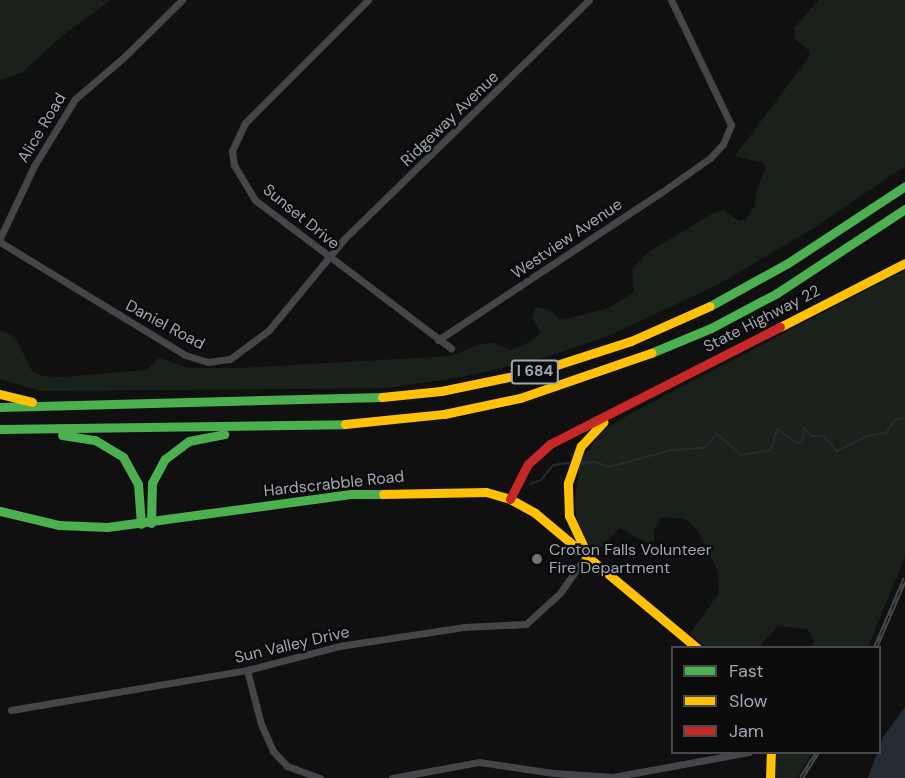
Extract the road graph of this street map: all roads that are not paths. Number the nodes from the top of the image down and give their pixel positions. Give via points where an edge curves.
1 (182, 0) edge
2 (368, 0) edge
3 (589, 0) edge
4 (671, 0) edge
5 (905, 186) edge
6 (905, 209) edge
7 (0, 240) edge
8 (330, 258) junction
9 (905, 263) edge
10 (438, 339) junction
11 (451, 348) dead end
12 (0, 394) edge
13 (633, 403) junction
14 (48, 406) junction
15 (0, 407) edge
16 (273, 426) junction
17 (44, 428) junction
18 (0, 429) edge
19 (510, 499) junction
20 (0, 511) edge
21 (146, 523) junction
22 (586, 556) junction
23 (597, 566) junction
24 (695, 646) edge
25 (247, 670) junction
26 (11, 710) dead end
27 (743, 754) edge
28 (771, 754) edge
29 (320, 778) edge
30 (392, 778) edge
31 (770, 778) edge

1 - 7 street, Alice Road via 75,99 34,166
2 - 8 street, Sunset Drive via 260,106 236,137 232,152 234,165 255,200
3 - 8 street, Ridgeway Avenue via 344,239
4 - 10 street, Westview Avenue via 730,125 730,133 710,158
5 - 14 main road, I 684 via 724,300 631,341 538,371 465,387 369,399
6 - 16 main road, I 684 via 733,317 592,376 520,398 444,414 352,424
7 - 8 street, Daniel Road via 166,344 208,362 230,359 259,340
8 - 10 street, Sunset Drive
9 - 13 main road, State Highway 22
10 - 11 street, Sunset Drive
12 - 14 main road
13 - 19 main road via 541,450 528,464
13 - 23 main road via 587,437 570,473 568,505 573,528
14 - 15 main road, I 684
16 - 17 main road, I 684
16 - 21 main road via 254,433 199,437 179,446 155,475
17 - 18 main road, I 684
17 - 21 main road via 95,440 123,457 138,484
19 - 21 main road, Hardscrabble Road via 474,490 371,492
19 - 22 main road, Hardscrabble Road
20 - 21 main road, Hardscrabble Road via 76,527
22 - 23 main road, Hardscrabble Road
22 - 25 street, Sun Valley Drive via 560,593 526,624 464,627 339,646
23 - 24 main road, Hardscrabble Road
25 - 26 street, Sun Valley Drive
25 - 29 street via 261,724 273,751 286,766
27 - 30 street via 613,777 479,762
28 - 31 main road

